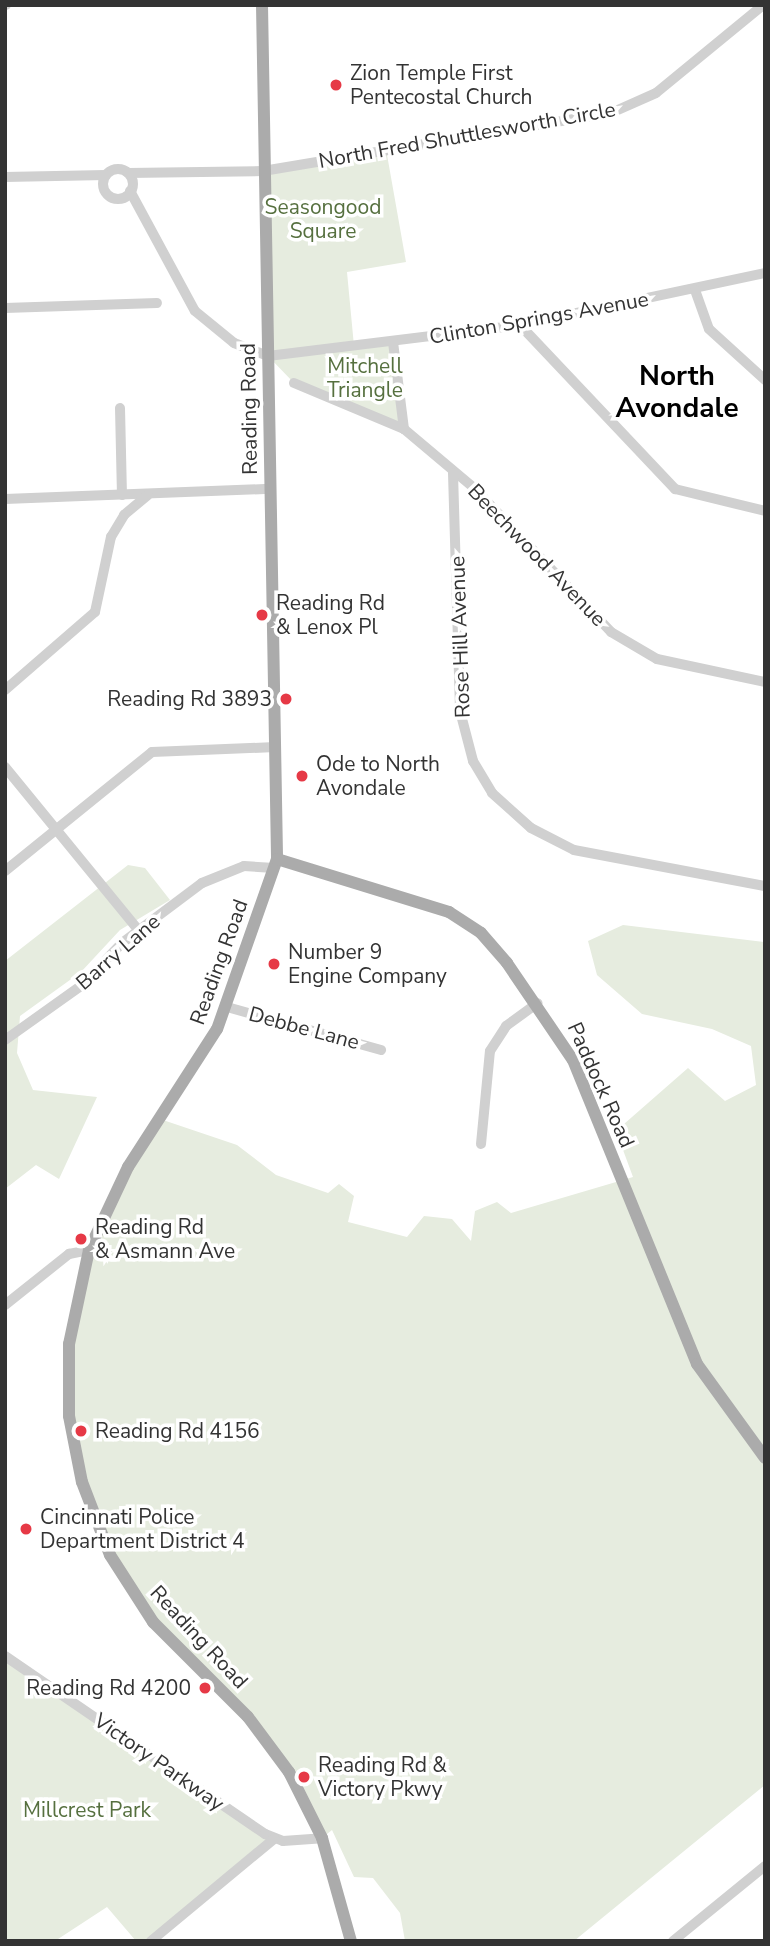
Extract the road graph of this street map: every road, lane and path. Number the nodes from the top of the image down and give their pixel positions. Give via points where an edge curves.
1 (262, 5) edge
2 (763, 5) edge
3 (263, 171) junction
4 (128, 173) junction
5 (106, 174) junction
6 (151, 174) junction
7 (87, 175) junction
8 (5, 177) edge
9 (103, 187) junction
10 (131, 188) junction
11 (120, 198) junction
12 (134, 207) junction
13 (765, 273) edge
14 (695, 290) junction
15 (157, 303) dead end
16 (5, 308) edge
17 (520, 325) junction
18 (393, 342) junction
19 (268, 356) junction
20 (765, 380) edge
21 (295, 383) dead end
22 (120, 408) dead end
23 (404, 429) junction
24 (453, 473) junction
25 (270, 489) junction
26 (152, 494) junction
27 (122, 495) junction
28 (5, 499) edge
29 (765, 511) edge
30 (765, 682) edge
31 (5, 690) edge
32 (275, 747) junction
33 (5, 767) edge
34 (56, 830) junction
35 (275, 864) junction
36 (5, 870) edge
37 (765, 886) edge
38 (139, 931) junction
39 (538, 1003) junction
40 (227, 1007) junction
41 (5, 1040) edge
42 (381, 1050) dead end
43 (481, 1144) dead end
44 (89, 1250) junction
45 (5, 1305) edge
46 (765, 1458) edge
47 (5, 1656) edge
48 (323, 1838) junction
49 (274, 1839) junction
50 (765, 1866) edge
51 (685, 1937) edge
52 (151, 1941) edge
53 (351, 1941) edge
54 (673, 1941) edge

1 - 3 main road, Reading Road
2 - 3 street, North Fred Shuttlesworth Circle via 636,105
3 - 6 street, North Fred Shuttlesworth Circle
3 - 19 main road, Reading Road
4 - 5 street, North Fred Shuttlesworth Circle
4 - 6 street, North Fred Shuttlesworth Circle
4 - 10 street, Clinton Springs Avenue
5 - 7 street, North Fred Shuttlesworth Circle
5 - 9 street
6 - 10 street
7 - 8 street, North Fred Shuttlesworth Circle
7 - 9 street, Clinton Springs Avenue
9 - 11 street, Clinton Springs Avenue
10 - 11 street
10 - 12 street, Clinton Springs Avenue
11 - 12 street, Clinton Springs Avenue
12 - 19 street, Clinton Springs Avenue via 195,311 234,342
13 - 14 street, Clinton Springs Avenue
14 - 17 street, Clinton Springs Avenue
14 - 20 street via 709,329
15 - 16 street
17 - 18 street, Clinton Springs Avenue
17 - 29 street via 675,489
18 - 19 street, Clinton Springs Avenue
18 - 23 street
19 - 25 main road, Reading Road
21 - 23 street, Beechwood Avenue
22 - 27 street
23 - 24 street, Beechwood Avenue
24 - 30 street, Beechwood Avenue via 626,644 672,664
24 - 37 street, Rose Hill Avenue via 460,711 473,761 492,793 531,828 574,850
25 - 26 street
25 - 32 main road, Reading Road
26 - 27 street
26 - 31 street via 124,515 111,537 96,612
27 - 28 street
32 - 34 street via 152,752
32 - 35 main road, Reading Road
33 - 34 street
34 - 36 street
34 - 38 street
35 - 38 street, Barry Lane via 255,864 216,876
35 - 39 main road, Paddock Road via 459,916 481,933
35 - 40 main road, Reading Road
38 - 41 street, Barry Lane via 82,985
39 - 43 street via 494,1042 482,1093
39 - 46 main road, Paddock Road via 573,1060 696,1364
40 - 42 street, Debbe Lane
40 - 44 main road, Reading Road via 187,1082 128,1167
44 - 45 street via 69,1254
44 - 48 main road, Reading Road via 68,1376 71,1437 89,1506 136,1600 266,1738
47 - 49 street, Victory Parkway
48 - 49 street
48 - 53 main road, Reading Road
49 - 52 street
50 - 51 street
51 - 54 street

